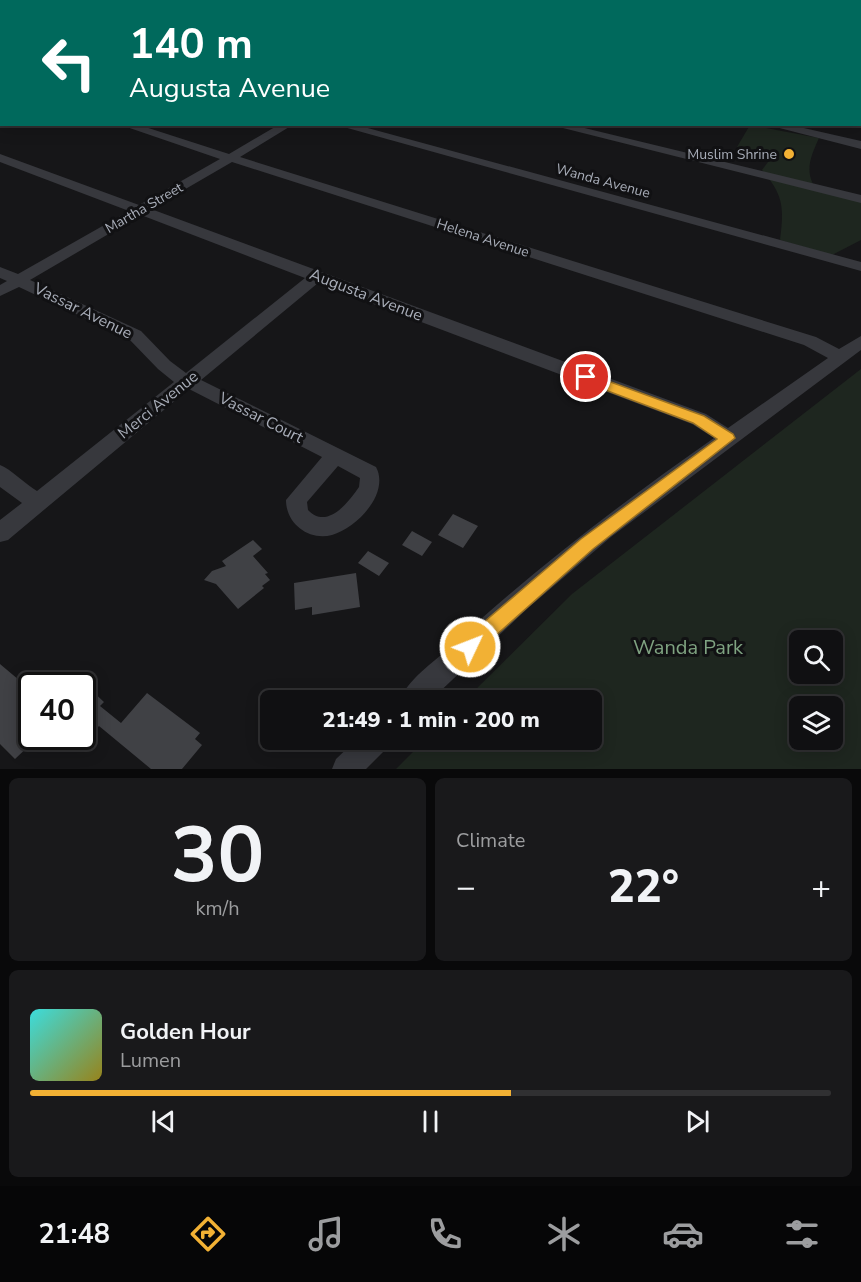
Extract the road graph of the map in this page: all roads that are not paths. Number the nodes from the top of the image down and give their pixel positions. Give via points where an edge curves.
1 (129, 126) edge
2 (286, 126) edge
3 (345, 126) edge
4 (560, 126) edge
5 (778, 126) edge
6 (861, 145) edge
7 (0, 158) edge
8 (231, 158) junction
9 (861, 199) edge
10 (140, 210) junction
11 (861, 267) edge
12 (0, 272) edge
13 (317, 276) junction
14 (18, 280) junction
15 (0, 291) edge
16 (861, 342) edge
17 (840, 357) junction
18 (188, 381) junction
19 (728, 438) junction
20 (334, 455) dead end
21 (0, 473) edge
22 (38, 503) junction
23 (0, 533) edge
24 (425, 690) edge
25 (365, 750) edge
26 (346, 769) edge

1 - 8 street, Helena Avenue
2 - 8 street, Martha Street
3 - 11 street, Wanda Avenue
4 - 9 street
5 - 6 street
7 - 10 street, Augusta Avenue
8 - 10 street, Martha Street
8 - 17 street, Helena Avenue via 810,341
10 - 13 street, Augusta Avenue
10 - 14 street, Martha Street
12 - 14 street, Vassar Avenue
13 - 18 street, Merci Avenue
13 - 19 street, Augusta Avenue via 699,420
14 - 15 street, Martha Street
14 - 18 street, Vassar Avenue via 135,335 164,365
16 - 17 street
17 - 19 street
18 - 20 street, Vassar Court
18 - 22 street, Merci Avenue
19 - 24 street via 587,544
21 - 22 street
22 - 23 street, Merci Avenue
25 - 26 street

